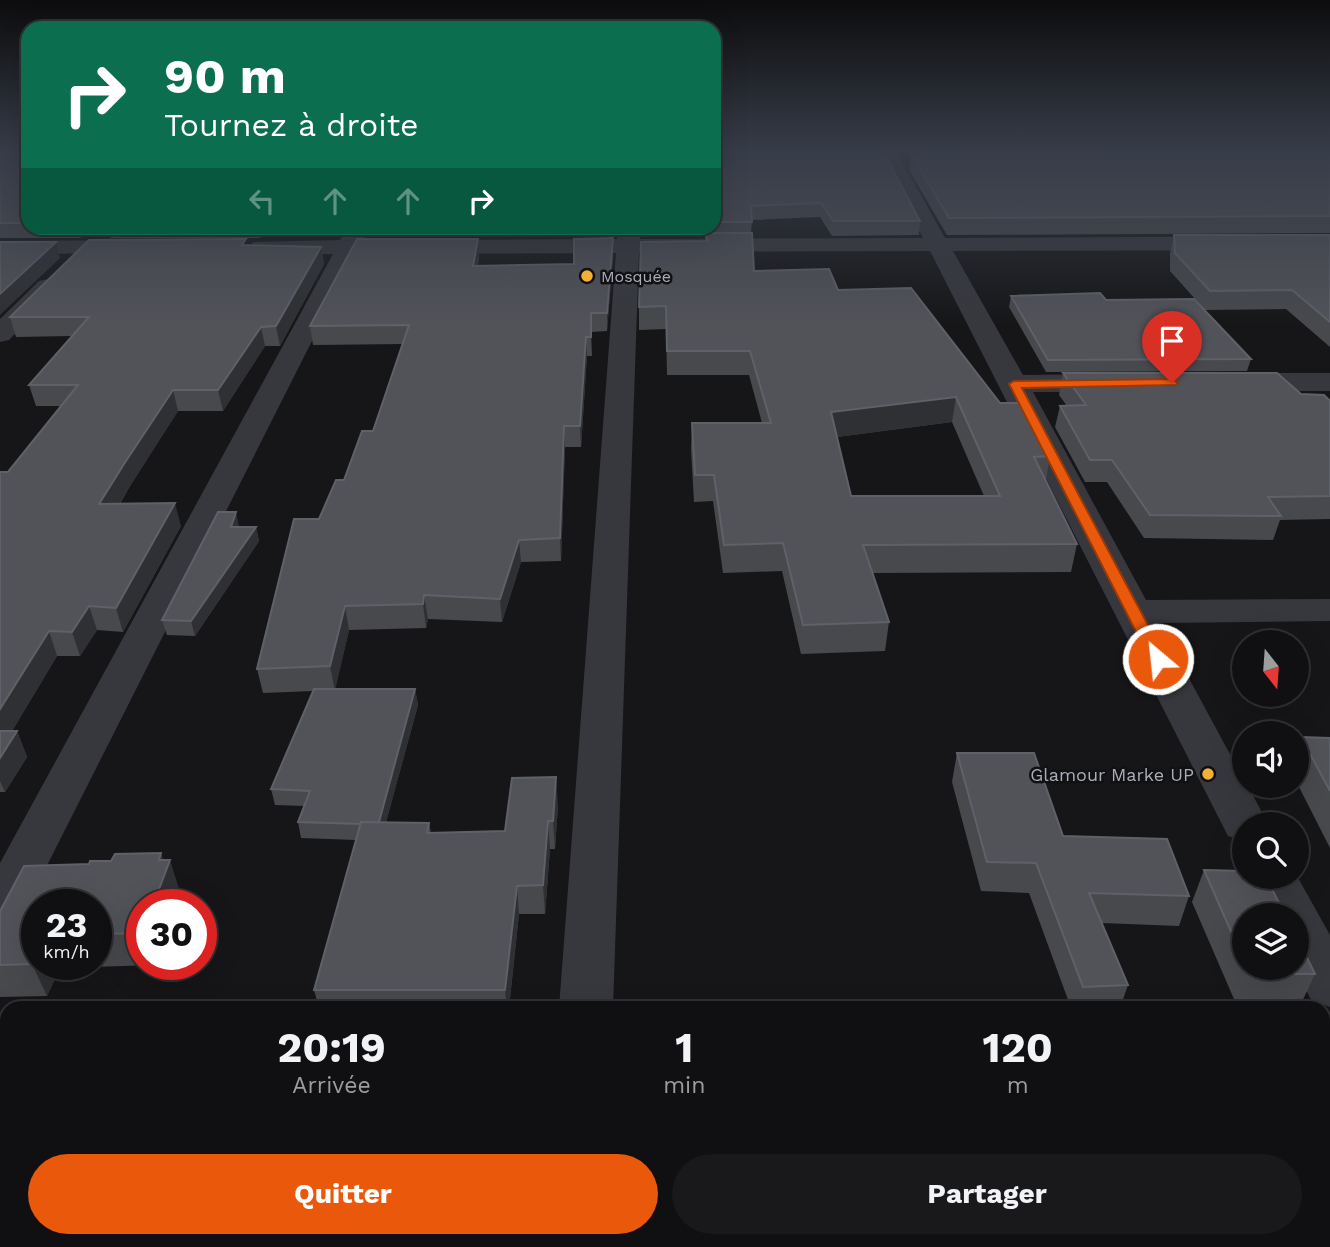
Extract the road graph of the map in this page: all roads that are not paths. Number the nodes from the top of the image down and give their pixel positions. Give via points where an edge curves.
1 (922, 209) edge
2 (100, 235) edge
3 (629, 236) edge
4 (353, 237) edge
5 (1330, 243) edge
6 (937, 244) junction
7 (88, 247) junction
8 (156, 247) edge
9 (238, 247) edge
10 (0, 248) edge
11 (0, 334) edge
12 (1330, 382) edge
13 (1138, 383) edge
14 (1206, 383) edge
15 (1014, 384) junction
16 (1330, 610) edge
17 (1133, 612) junction
18 (1239, 812) edge
19 (0, 909) edge
20 (1309, 945) edge
21 (1330, 985) edge
22 (586, 1001) edge

1 - 6 street
2 - 7 street
3 - 4 street
3 - 6 street
3 - 22 street
4 - 9 street
4 - 19 street
5 - 6 street
6 - 15 street
7 - 8 street
7 - 10 street
7 - 11 street
12 - 14 street
13 - 15 street
15 - 17 street
16 - 17 street
17 - 18 street
20 - 21 street

